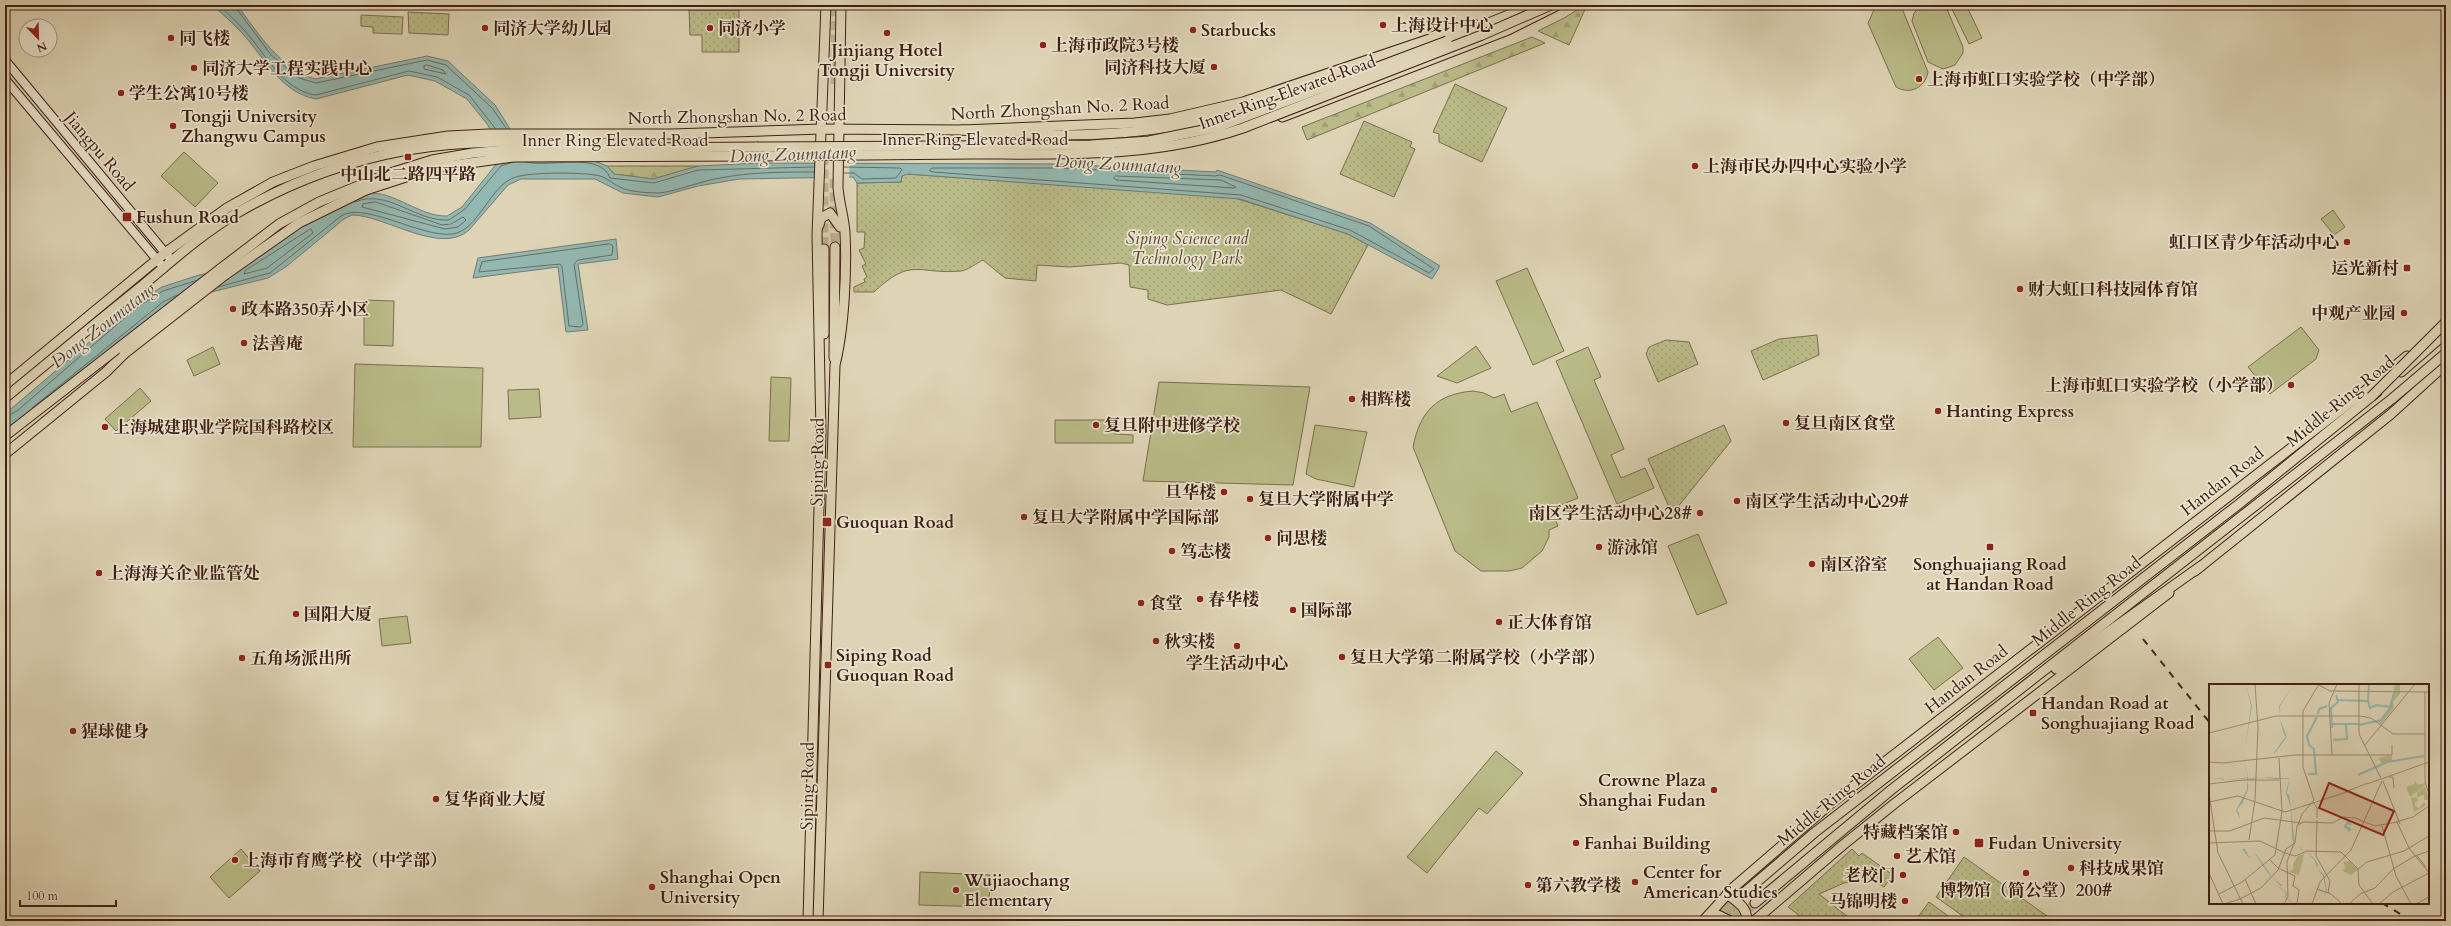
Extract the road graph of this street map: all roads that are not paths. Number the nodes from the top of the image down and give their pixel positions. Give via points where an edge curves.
1 (826, 5) edge
2 (841, 5) edge
3 (1526, 5) edge
4 (1533, 5) edge
5 (1551, 5) edge
6 (1558, 5) edge
7 (1446, 41) junction
8 (5, 60) edge
9 (5, 79) edge
10 (822, 129) junction
11 (840, 130) junction
12 (962, 130) junction
13 (822, 145) junction
14 (840, 145) junction
15 (817, 235) junction
16 (844, 240) junction
17 (835, 247) tunnel mouth
18 (824, 249) tunnel mouth
19 (165, 253) junction
20 (157, 260) junction
21 (172, 261) junction
22 (164, 268) junction
23 (2446, 324) edge
24 (2446, 333) edge
25 (2446, 348) edge
26 (2446, 353) edge
27 (124, 354) junction
28 (2446, 361) edge
29 (821, 364) junction
30 (2446, 364) edge
31 (835, 365) junction
32 (5, 385) edge
33 (2372, 396) junction
34 (5, 398) edge
35 (2393, 398) junction
36 (2391, 414) junction
37 (5, 436) edge
38 (5, 447) edge
39 (5, 454) edge
40 (2201, 566) junction
41 (2006, 701) junction
42 (1745, 892) tunnel mouth
43 (1727, 894) junction
44 (1755, 903) tunnel mouth
45 (808, 921) edge
46 (818, 921) edge
47 (1703, 921) edge
48 (1730, 921) edge
49 (1746, 921) edge
50 (1754, 921) edge

1 - 10 main road, Siping Road
2 - 11 main road, Siping Road
3 - 12 main road, North Zhongshan No. 2 Road via 1376,59 1212,111 1135,123
4 - 7 main road, Inner Ring Elevated Road
5 - 27 main road, Inner Ring Elevated Road, bridge via 1482,35 1243,128 1164,148 1097,154 553,155 493,159 434,168 366,190 284,231
6 - 14 main road, North Zhongshan No. 2 Road via 1508,30 1412,68 1264,124 1219,136 1176,143 1117,147
7 - 12 main road, bridge via 1193,122 1141,131 1061,134
7 - 37 main road, Inner Ring Elevated Road, bridge via 1218,127 1149,141 1091,145 517,149 458,155 416,164 350,188 279,224
8 - 19 main road, Jiangpu Road
9 - 20 main road, Jiangpu Road
10 - 11 main road, North Zhongshan No. 2 Road
10 - 13 main road, Siping Road
10 - 19 main road, North Zhongshan No. 2 Road via 672,134 488,134 441,136 377,147 314,166 273,182 226,208
11 - 12 main road, North Zhongshan No. 2 Road
11 - 14 main road, Siping Road
13 - 14 main road, North Zhongshan No. 2 Road
13 - 15 main road, Siping Road via 819,160
13 - 21 main road, North Zhongshan No. 2 Road via 522,143 463,144 408,150 318,174 278,191 238,212 198,239
14 - 16 main road, Siping Road via 838,187
15 - 16 main road via 821,218 830,213 838,222
15 - 29 main road, Siping Road via 818,355
16 - 31 main road, Siping Road via 840,343
17 - 31 main road
18 - 29 main road via 824,354
19 - 20 main road, North Zhongshan No. 2 Road
19 - 21 main road, Jiangpu Road
20 - 22 main road, Jiangpu Road
20 - 32 main road, North Zhongshan No. 2 Road
21 - 22 main road, North Zhongshan No. 2 Road
22 - 34 main road, North Zhongshan No. 2 Road
23 - 33 main road, bridge
23 - 43 main road, Handan Road via 2365,391 1829,805
24 - 33 main road, Middle Ring Road, bridge
25 - 36 main road via 2416,375
26 - 35 main road, Middle Ring Road, bridge
27 - 38 main road, Inner Ring Elevated Road
27 - 39 main road via 106,372
28 - 35 main road, bridge
29 - 45 main road, Siping Road
30 - 36 main road
31 - 46 main road, Siping Road
33 - 42 main road, Middle Ring Road via 2239,504 1844,809
35 - 41 main road, Middle Ring Road
36 - 40 main road
40 - 41 main road via 2086,650
40 - 50 main road via 2119,633 1877,818
41 - 44 main road, Middle Ring Road via 1855,819
43 - 47 main road, Handan Road
43 - 49 main road via 1744,908
47 - 48 main road via 1718,915

